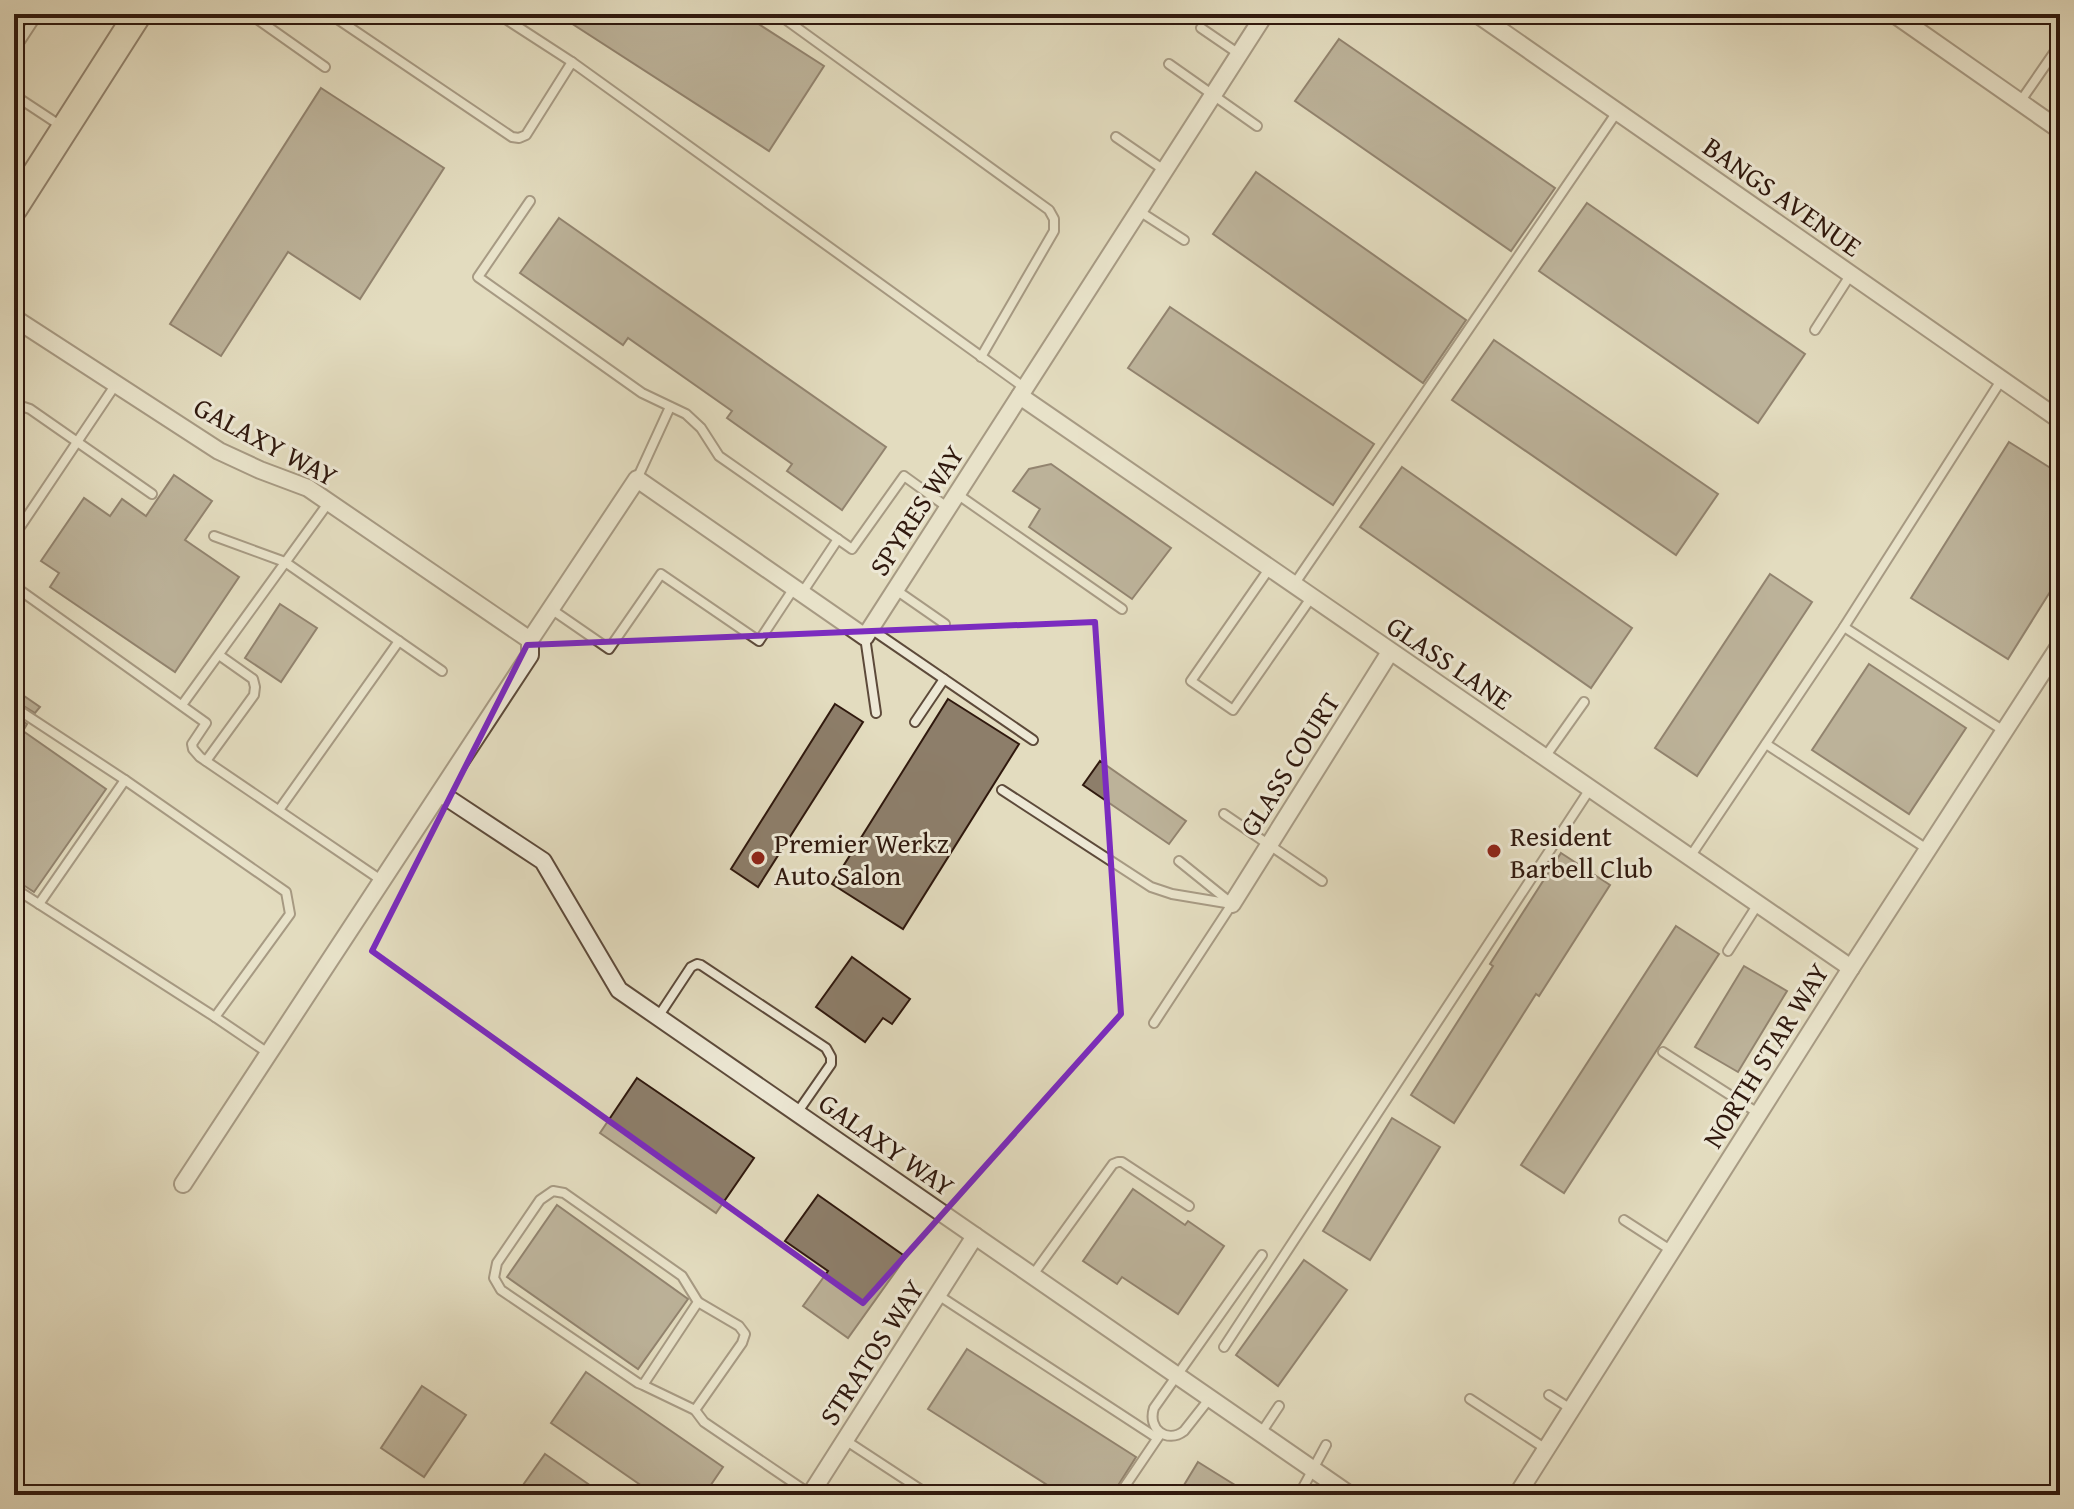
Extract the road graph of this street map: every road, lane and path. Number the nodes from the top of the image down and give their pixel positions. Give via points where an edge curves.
1 (38, 14) edge
2 (138, 14) edge
3 (250, 14) edge
4 (330, 14) edge
5 (498, 14) edge
6 (778, 14) edge
7 (1265, 14) edge
8 (1477, 14) edge
9 (1905, 17) edge
10 (1201, 28) dead end
11 (2060, 44) edge
12 (14, 45) edge
13 (1239, 54) junction
14 (572, 62) junction
15 (1169, 64) dead end
16 (325, 67) dead end
17 (1213, 94) junction
18 (14, 95) edge
19 (2020, 102) junction
20 (1617, 112) junction
21 (1257, 126) dead end
22 (65, 129) junction
23 (2060, 129) edge
24 (1116, 137) dead end
25 (1164, 171) junction
26 (530, 201) dead end
27 (14, 208) edge
28 (1139, 211) junction
29 (1184, 240) dead end
30 (1851, 274) junction
31 (14, 318) edge
32 (1815, 330) dead end
33 (981, 357) junction
34 (2002, 379) junction
35 (116, 384) junction
36 (1022, 392) junction
37 (670, 407) junction
38 (14, 410) edge
39 (2060, 420) edge
40 (78, 442) junction
41 (637, 479) junction
42 (152, 494) dead end
43 (953, 501) junction
44 (329, 502) junction
45 (14, 536) edge
46 (214, 536) dead end
47 (838, 539) junction
48 (285, 562) junction
49 (1269, 569) junction
50 (14, 586) edge
51 (1293, 586) junction
52 (896, 590) junction
53 (798, 591) junction
54 (1311, 598) junction
55 (551, 609) junction
56 (1122, 609) dead end
57 (945, 624) dead end
58 (1844, 627) junction
59 (868, 633) junction
60 (530, 640) junction
61 (399, 641) junction
62 (2060, 645) edge
63 (1390, 652) junction
64 (219, 655) junction
65 (442, 671) dead end
66 (944, 679) junction
67 (1584, 702) dead end
68 (182, 705) junction
69 (14, 707) edge
70 (876, 713) dead end
71 (915, 722) dead end
72 (2004, 731) junction
73 (1033, 740) dead end
74 (1766, 744) junction
75 (1544, 758) junction
76 (206, 761) junction
77 (125, 780) junction
78 (1590, 789) junction
79 (1002, 790) dead end
80 (440, 793) junction
81 (279, 810) junction
82 (1224, 814) dead end
83 (1269, 845) junction
84 (1928, 850) junction
85 (1690, 857) junction
86 (1179, 861) dead end
87 (381, 880) junction
88 (1322, 881) dead end
89 (14, 888) edge
90 (39, 904) junction
91 (1232, 904) junction
92 (1758, 904) junction
93 (1728, 951) dead end
94 (1851, 968) junction
95 (215, 1017) junction
96 (658, 1017) junction
97 (1154, 1023) dead end
98 (1663, 1052) dead end
99 (268, 1054) junction
100 (797, 1113) junction
101 (1759, 1114) junction
102 (183, 1184) dead end
103 (1189, 1206) dead end
104 (1624, 1220) dead end
105 (975, 1236) junction
106 (1672, 1251) junction
107 (1262, 1255) dead end
108 (1032, 1276) junction
109 (938, 1295) junction
110 (698, 1302) junction
111 (1224, 1347) dead end
112 (1178, 1376) junction
113 (643, 1385) junction
114 (1549, 1395) dead end
115 (1210, 1398) junction
116 (1470, 1399) dead end
117 (1279, 1406) dead end
118 (1571, 1409) junction
119 (695, 1410) junction
120 (1261, 1433) junction
121 (1159, 1436) junction
122 (845, 1440) junction
123 (1326, 1445) dead end
124 (1546, 1449) junction
125 (1313, 1471) junction
126 (810, 1495) edge
127 (929, 1495) edge
128 (1119, 1495) edge
129 (1299, 1495) edge
130 (1350, 1495) edge
131 (1517, 1495) edge

1 - 12 lane
2 - 22 main road
3 - 16 lane
4 - 14 lane via 512,137 526,135
5 - 14 lane
6 - 33 lane via 1049,210 1054,231
7 - 13 street, SPYRES WAY
8 - 20 street, BANGS AVENUE
9 - 19 street
10 - 13 lane
11 - 19 lane
13 - 17 street, SPYRES WAY
14 - 33 lane
15 - 17 lane
17 - 21 lane
17 - 25 street, SPYRES WAY
18 - 22 lane
19 - 23 street
20 - 30 street, BANGS AVENUE
20 - 51 lane
22 - 27 main road
24 - 25 lane
25 - 28 street, SPYRES WAY
26 - 37 lane via 478,277 642,393
28 - 29 lane
28 - 36 street, SPYRES WAY
30 - 32 lane
30 - 34 street, BANGS AVENUE
31 - 35 street, GALAXY WAY
33 - 36 lane
34 - 39 street, BANGS AVENUE
34 - 58 lane
35 - 40 lane
35 - 44 street, GALAXY WAY via 219,451
36 - 43 street, SPYRES WAY
36 - 49 street, GLASS LANE
37 - 41 lane
37 - 47 lane via 701,428 719,456
38 - 40 lane via 30,409
40 - 42 lane
40 - 45 lane
41 - 53 street
41 - 55 street
43 - 47 lane via 904,476 852,549
43 - 52 street, SPYRES WAY
43 - 56 lane
44 - 48 lane
44 - 60 street, GALAXY WAY
46 - 48 lane
47 - 53 lane
48 - 61 lane
48 - 64 lane
49 - 51 street, GLASS LANE
49 - 54 lane via 1191,681 1233,710
50 - 68 lane
51 - 54 street, GLASS LANE
52 - 57 lane
52 - 59 street, SPYRES WAY
53 - 55 lane via 759,641 661,574 609,649
53 - 59 street
54 - 63 street, GLASS LANE
55 - 60 street
58 - 72 lane
58 - 74 lane
59 - 66 lane
59 - 70 lane
60 - 80 street via 530,655
61 - 65 lane
61 - 81 lane
62 - 72 street, NORTH STAR WAY
63 - 75 street, GLASS LANE
63 - 83 street, GLASS COURT
64 - 68 lane
64 - 76 lane via 253,679 255,687
66 - 71 lane
66 - 73 lane
67 - 75 lane
68 - 76 lane via 206,723 192,744
69 - 77 lane
72 - 84 street, NORTH STAR WAY
74 - 84 lane
74 - 85 lane
75 - 78 street, GLASS LANE
76 - 81 lane
77 - 90 lane
77 - 95 lane via 286,892 290,914
78 - 85 street, GLASS LANE
78 - 111 lane
79 - 91 lane via 1151,887
80 - 87 street
80 - 96 street, GALAXY WAY via 543,861 619,990
81 - 87 lane
82 - 83 lane
83 - 88 lane
83 - 91 street, GLASS COURT
84 - 94 street, NORTH STAR WAY
85 - 92 street, GLASS LANE
86 - 91 lane
87 - 99 street
89 - 90 lane
90 - 95 lane
91 - 97 lane
92 - 93 lane
92 - 94 street, GLASS LANE
94 - 101 street, NORTH STAR WAY
95 - 99 lane
96 - 100 street, GALAXY WAY
96 - 100 lane via 697,964 826,1048 831,1064
98 - 101 lane
99 - 102 street
100 - 105 street, GALAXY WAY
101 - 106 street, NORTH STAR WAY
103 - 108 lane via 1122,1162 1113,1164
104 - 106 lane
105 - 108 street, GALAXY WAY
105 - 109 street, STRATOS WAY
106 - 118 street, NORTH STAR WAY
107 - 112 lane
108 - 112 street, GALAXY WAY
109 - 121 lane
109 - 122 street, STRATOS WAY
110 - 113 lane
110 - 113 lane via 682,1276 564,1193 553,1191 540,1200 497,1263 494,1278 501,1290
110 - 119 lane via 745,1334
112 - 115 street, GALAXY WAY
112 - 121 lane via 1152,1414
113 - 119 lane
114 - 118 lane
115 - 120 street, GALAXY WAY
115 - 121 lane via 1179,1435
116 - 124 lane
117 - 120 lane
118 - 124 street, NORTH STAR WAY
119 - 126 lane via 704,1422
120 - 125 street, GALAXY WAY
121 - 128 lane
122 - 126 street, STRATOS WAY
122 - 127 lane
123 - 125 lane
124 - 131 street, NORTH STAR WAY
125 - 129 lane
125 - 130 street, GALAXY WAY

